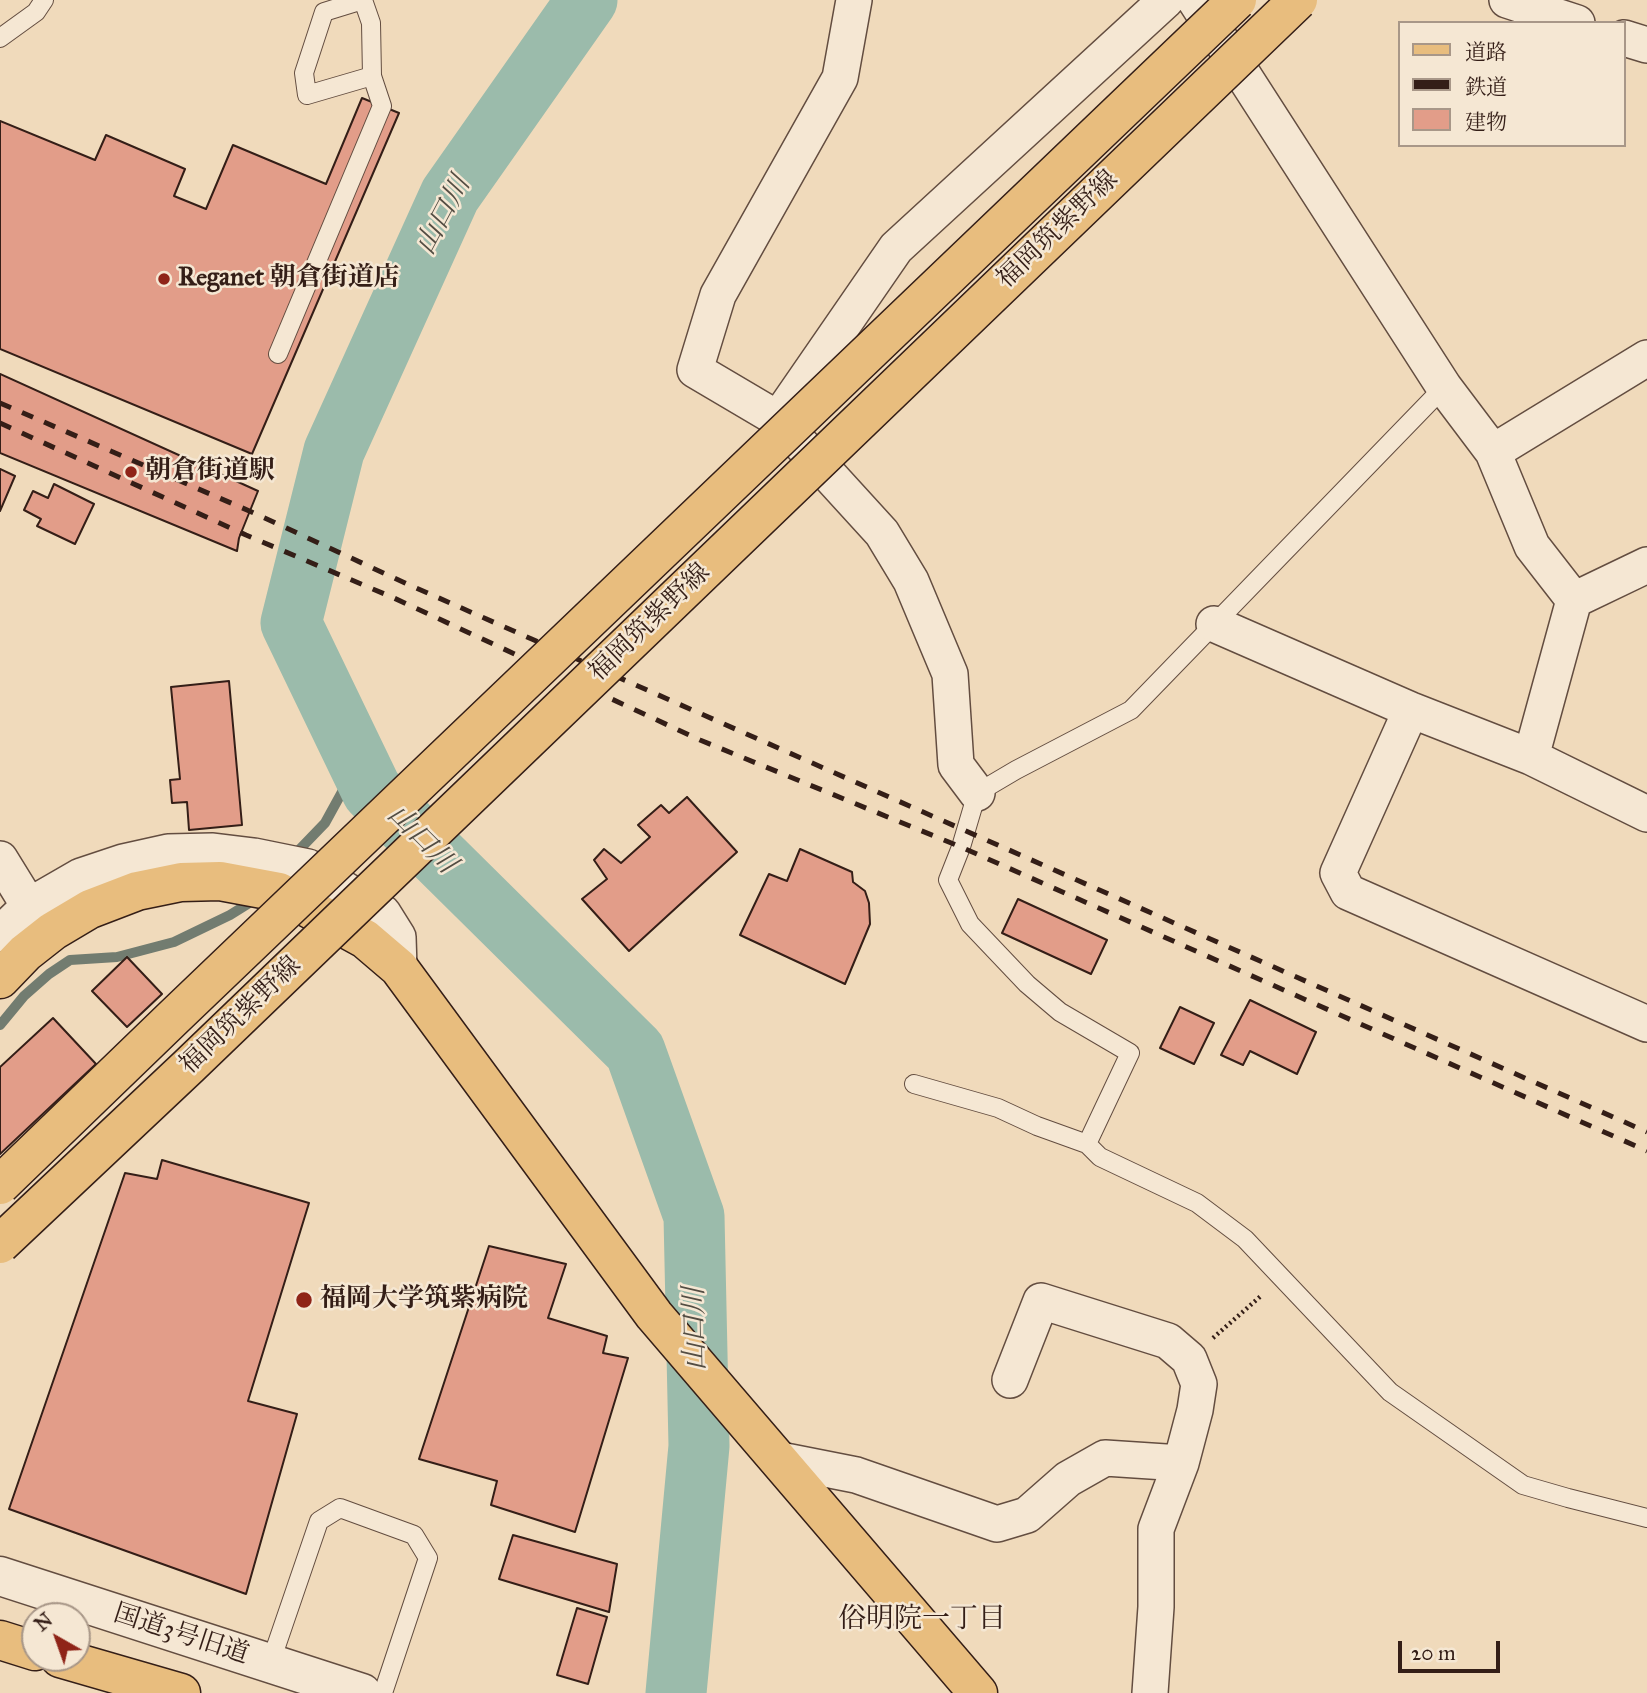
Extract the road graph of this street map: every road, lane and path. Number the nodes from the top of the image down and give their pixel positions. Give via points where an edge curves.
1 (44, 0) edge
2 (363, 0) edge
3 (854, 0) edge
4 (1166, 0) edge
5 (1195, 0) edge
6 (1237, 0) edge
7 (1298, 0) edge
8 (1507, 0) edge
9 (1571, 21) edge
10 (0, 38) edge
11 (1626, 39) edge
12 (1647, 45) edge
13 (372, 76) junction
14 (278, 354) dead end
15 (1647, 358) edge
16 (1444, 387) junction
17 (778, 419) junction
18 (1493, 452) junction
19 (1647, 565) edge
20 (1574, 600) junction
21 (1214, 624) junction
22 (1411, 710) junction
23 (1531, 757) junction
24 (977, 793) junction
25 (1647, 814) edge
26 (0, 859) edge
27 (29, 906) junction
28 (0, 934) edge
29 (399, 968) junction
30 (0, 979) edge
31 (1646, 1019) edge
32 (914, 1084) dead end
33 (1087, 1144) junction
34 (0, 1185) edge
35 (0, 1244) edge
36 (1282, 1278) junction
37 (1189, 1359) junction
38 (1010, 1380) dead end
39 (773, 1452) junction
40 (1181, 1463) junction
41 (1647, 1518) edge
42 (0, 1576) edge
43 (0, 1640) edge
44 (21, 1647) edge
45 (270, 1664) junction
46 (91, 1667) edge
47 (181, 1693) edge
48 (362, 1693) edge
49 (383, 1693) edge
50 (978, 1693) edge
51 (1150, 1693) edge

1 - 10 lane via 36,12
2 - 13 lane via 371,23
2 - 13 lane via 324,12 304,73 307,95
3 - 17 street via 841,78 718,295 695,370
4 - 17 street via 896,248
5 - 16 street
6 - 34 main road, 福岡筑紫野線, bridge
7 - 35 main road, 福岡筑紫野線, bridge
8 - 9 street
11 - 12 street
13 - 14 lane via 382,106
15 - 18 street
16 - 18 street
16 - 21 lane
17 - 24 street via 882,533 911,580 950,674 956,765
18 - 20 street via 1532,546
19 - 20 street
20 - 23 street
21 - 22 street
21 - 24 lane via 1132,710
22 - 23 street
22 - 31 street via 1338,873 1348,892
23 - 25 street
24 - 33 lane via 948,880 970,924 1060,1012 1130,1053
26 - 27 street
27 - 28 street
27 - 29 street via 81,876 168,852 254,856 308,867 383,914 398,937
29 - 30 main road via 365,939 279,892 220,881 181,882 137,891 90,909 53,931
29 - 39 main road via 654,1315
32 - 33 lane via 998,1108
33 - 36 lane via 1100,1157 1197,1203 1245,1239
36 - 37 path
36 - 41 lane via 1390,1392 1523,1485
37 - 38 street via 1168,1341 1041,1301
37 - 40 street via 1199,1384
39 - 40 street via 856,1475 996,1524 1027,1515 1068,1479 1105,1458
39 - 50 main road
40 - 51 street via 1156,1529
42 - 45 street, 国道3号旧道
43 - 44 main road
45 - 48 street, 国道3号旧道
45 - 49 lane via 319,1521 340,1508 414,1535 428,1558
46 - 47 main road

